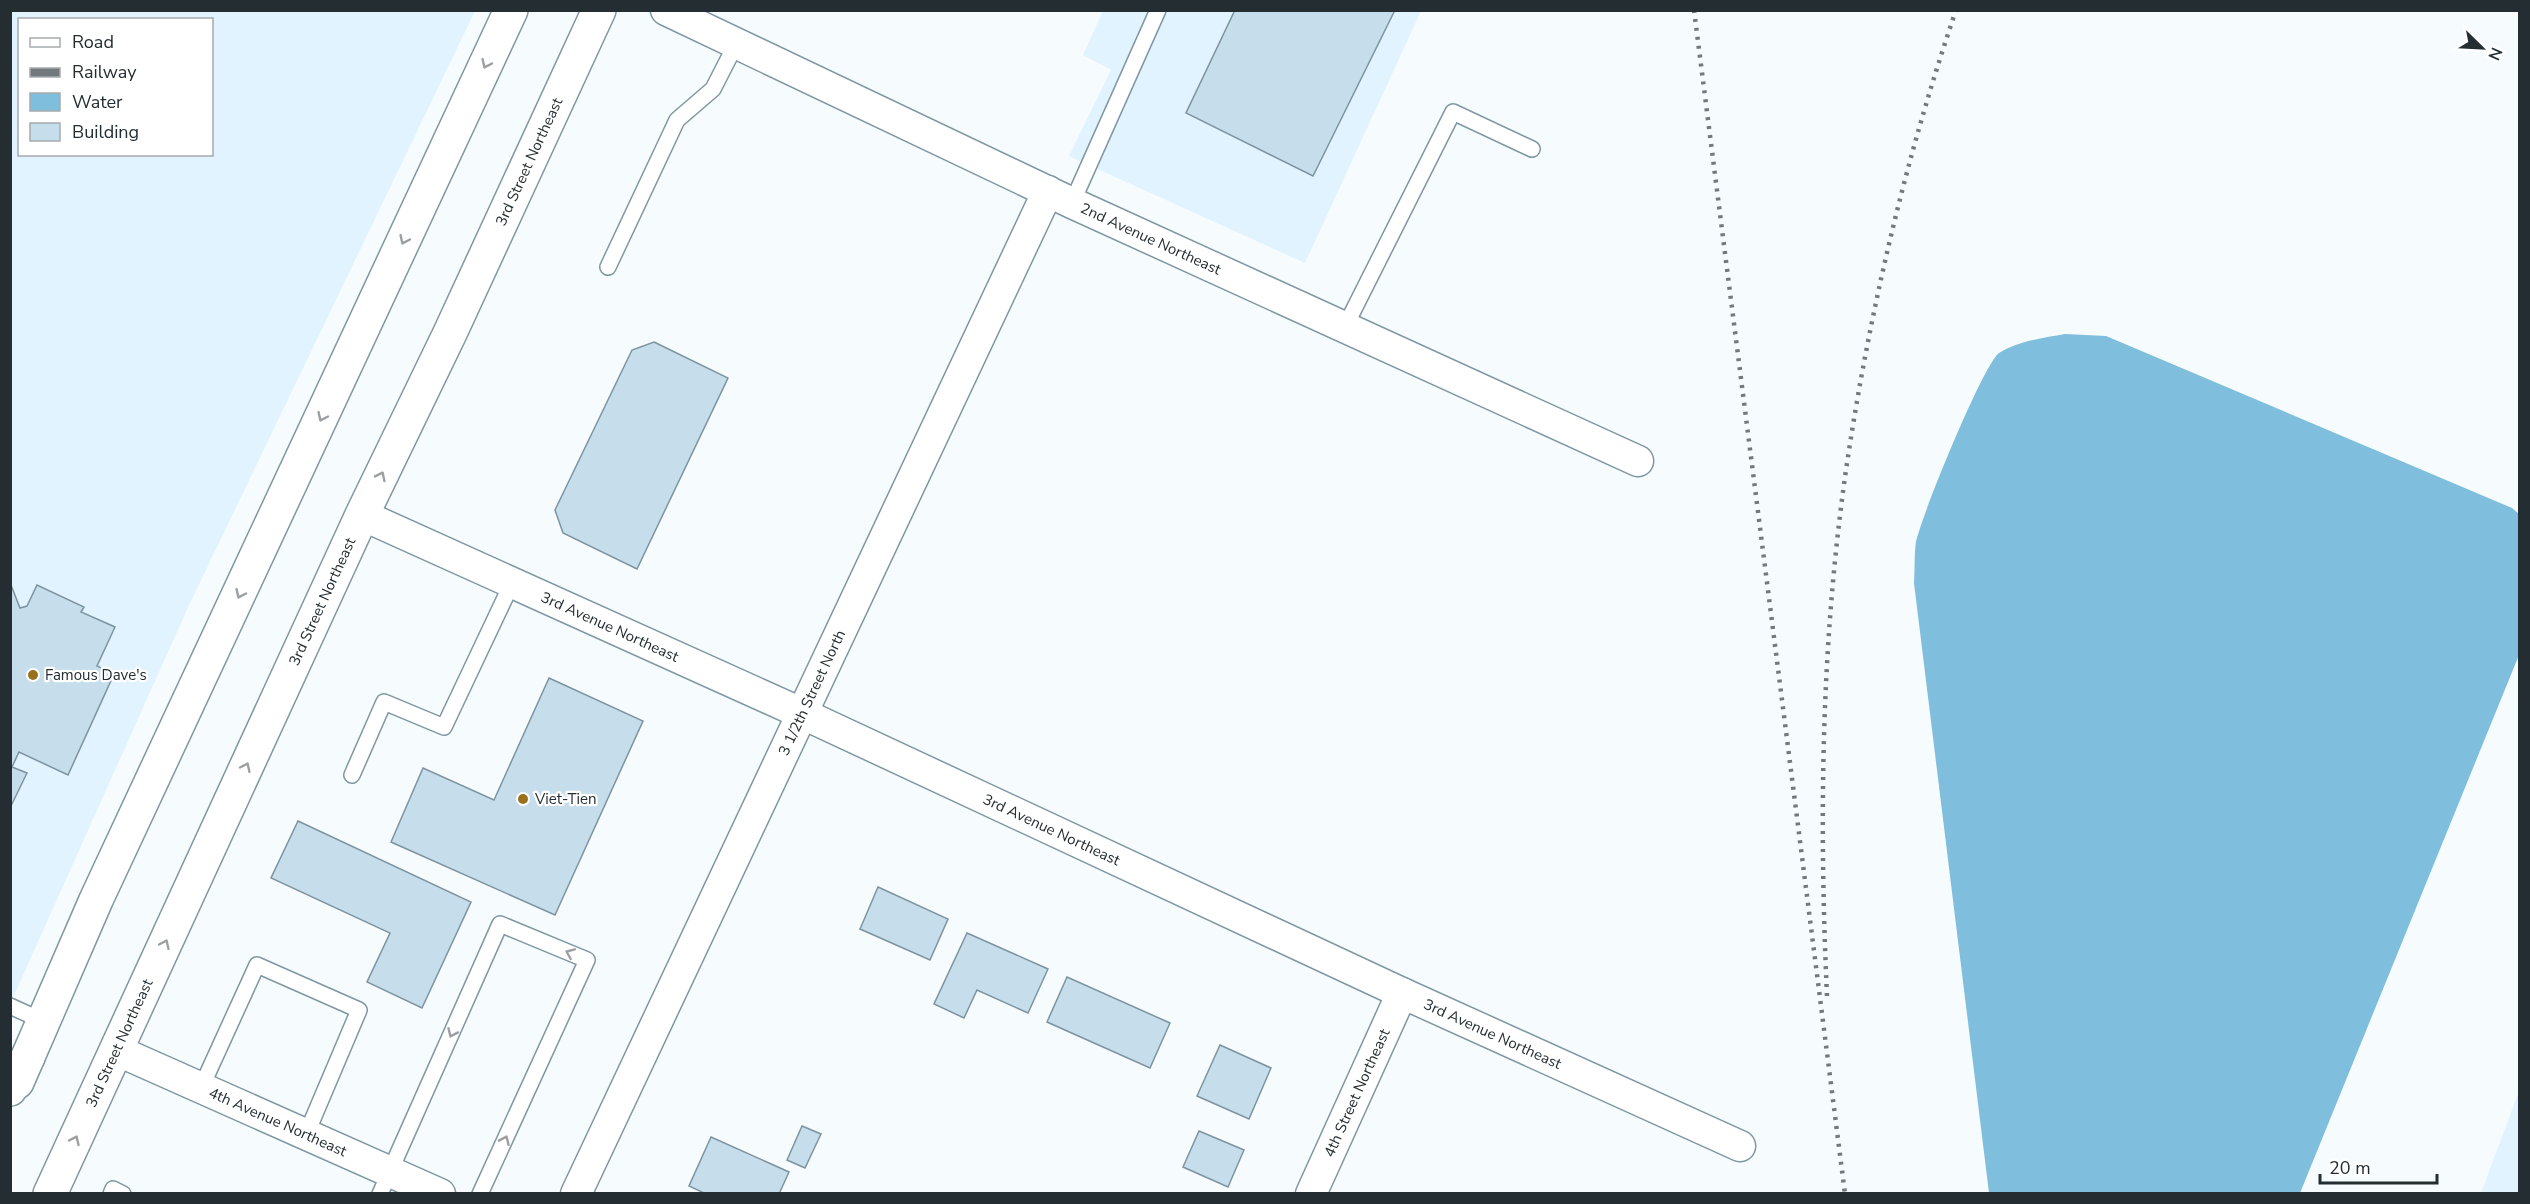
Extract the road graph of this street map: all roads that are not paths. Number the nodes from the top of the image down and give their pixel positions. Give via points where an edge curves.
1 (511, 10) edge
2 (599, 10) edge
3 (666, 10) edge
4 (1158, 10) edge
5 (736, 44) junction
6 (1532, 149) dead end
7 (1060, 197) junction
8 (608, 267) dead end
9 (1345, 327) junction
10 (1638, 461) dead end
11 (362, 515) junction
12 (512, 583) junction
13 (801, 713) junction
14 (352, 775) dead end
15 (1402, 993) junction
16 (10, 1006) edge
17 (45, 1022) junction
18 (116, 1050) junction
19 (28, 1057) junction
20 (201, 1088) junction
21 (10, 1089) edge
22 (10, 1096) edge
23 (306, 1135) junction
24 (1740, 1146) dead end
25 (386, 1183) edge
26 (50, 1194) edge
27 (111, 1194) edge
28 (123, 1194) edge
29 (440, 1194) edge
30 (480, 1194) edge
31 (576, 1194) edge
32 (1311, 1194) edge

1 -> 17 main road via 96,900
11 -> 2 main road, 3rd Street Northeast
3 - 5 street, 2nd Avenue Northeast
4 - 7 lane
5 - 7 street, 2nd Avenue Northeast
5 - 8 lane via 713,89 676,120
6 - 9 lane via 1453,112
7 - 9 street, 2nd Avenue Northeast
7 - 13 street, 3 1/2th Street North
9 - 10 street, 2nd Avenue Northeast
11 - 12 street, 3rd Avenue Northeast
18 -> 11 main road, 3rd Street Northeast
12 - 13 street, 3rd Avenue Northeast
12 - 14 lane via 444,727 384,702
13 - 15 street, 3rd Avenue Northeast
13 - 31 street, 3 1/2th Street North
15 - 24 street, 3rd Avenue Northeast
15 - 32 street, 4th Street Northeast
16 - 17 lane
17 - 19 main road
18 - 20 street, 4th Avenue Northeast
26 -> 18 main road, 3rd Street Northeast
19 - 21 main road
19 - 22 main road
20 - 23 street, 4th Avenue Northeast
20 - 23 lane via 256,964 359,1010
23 - 25 street, 4th Avenue Northeast
25 - 29 street, 4th Avenue Northeast
30 -> 25 lane via 586,960 500,924
27 - 28 lane via 113,1189

